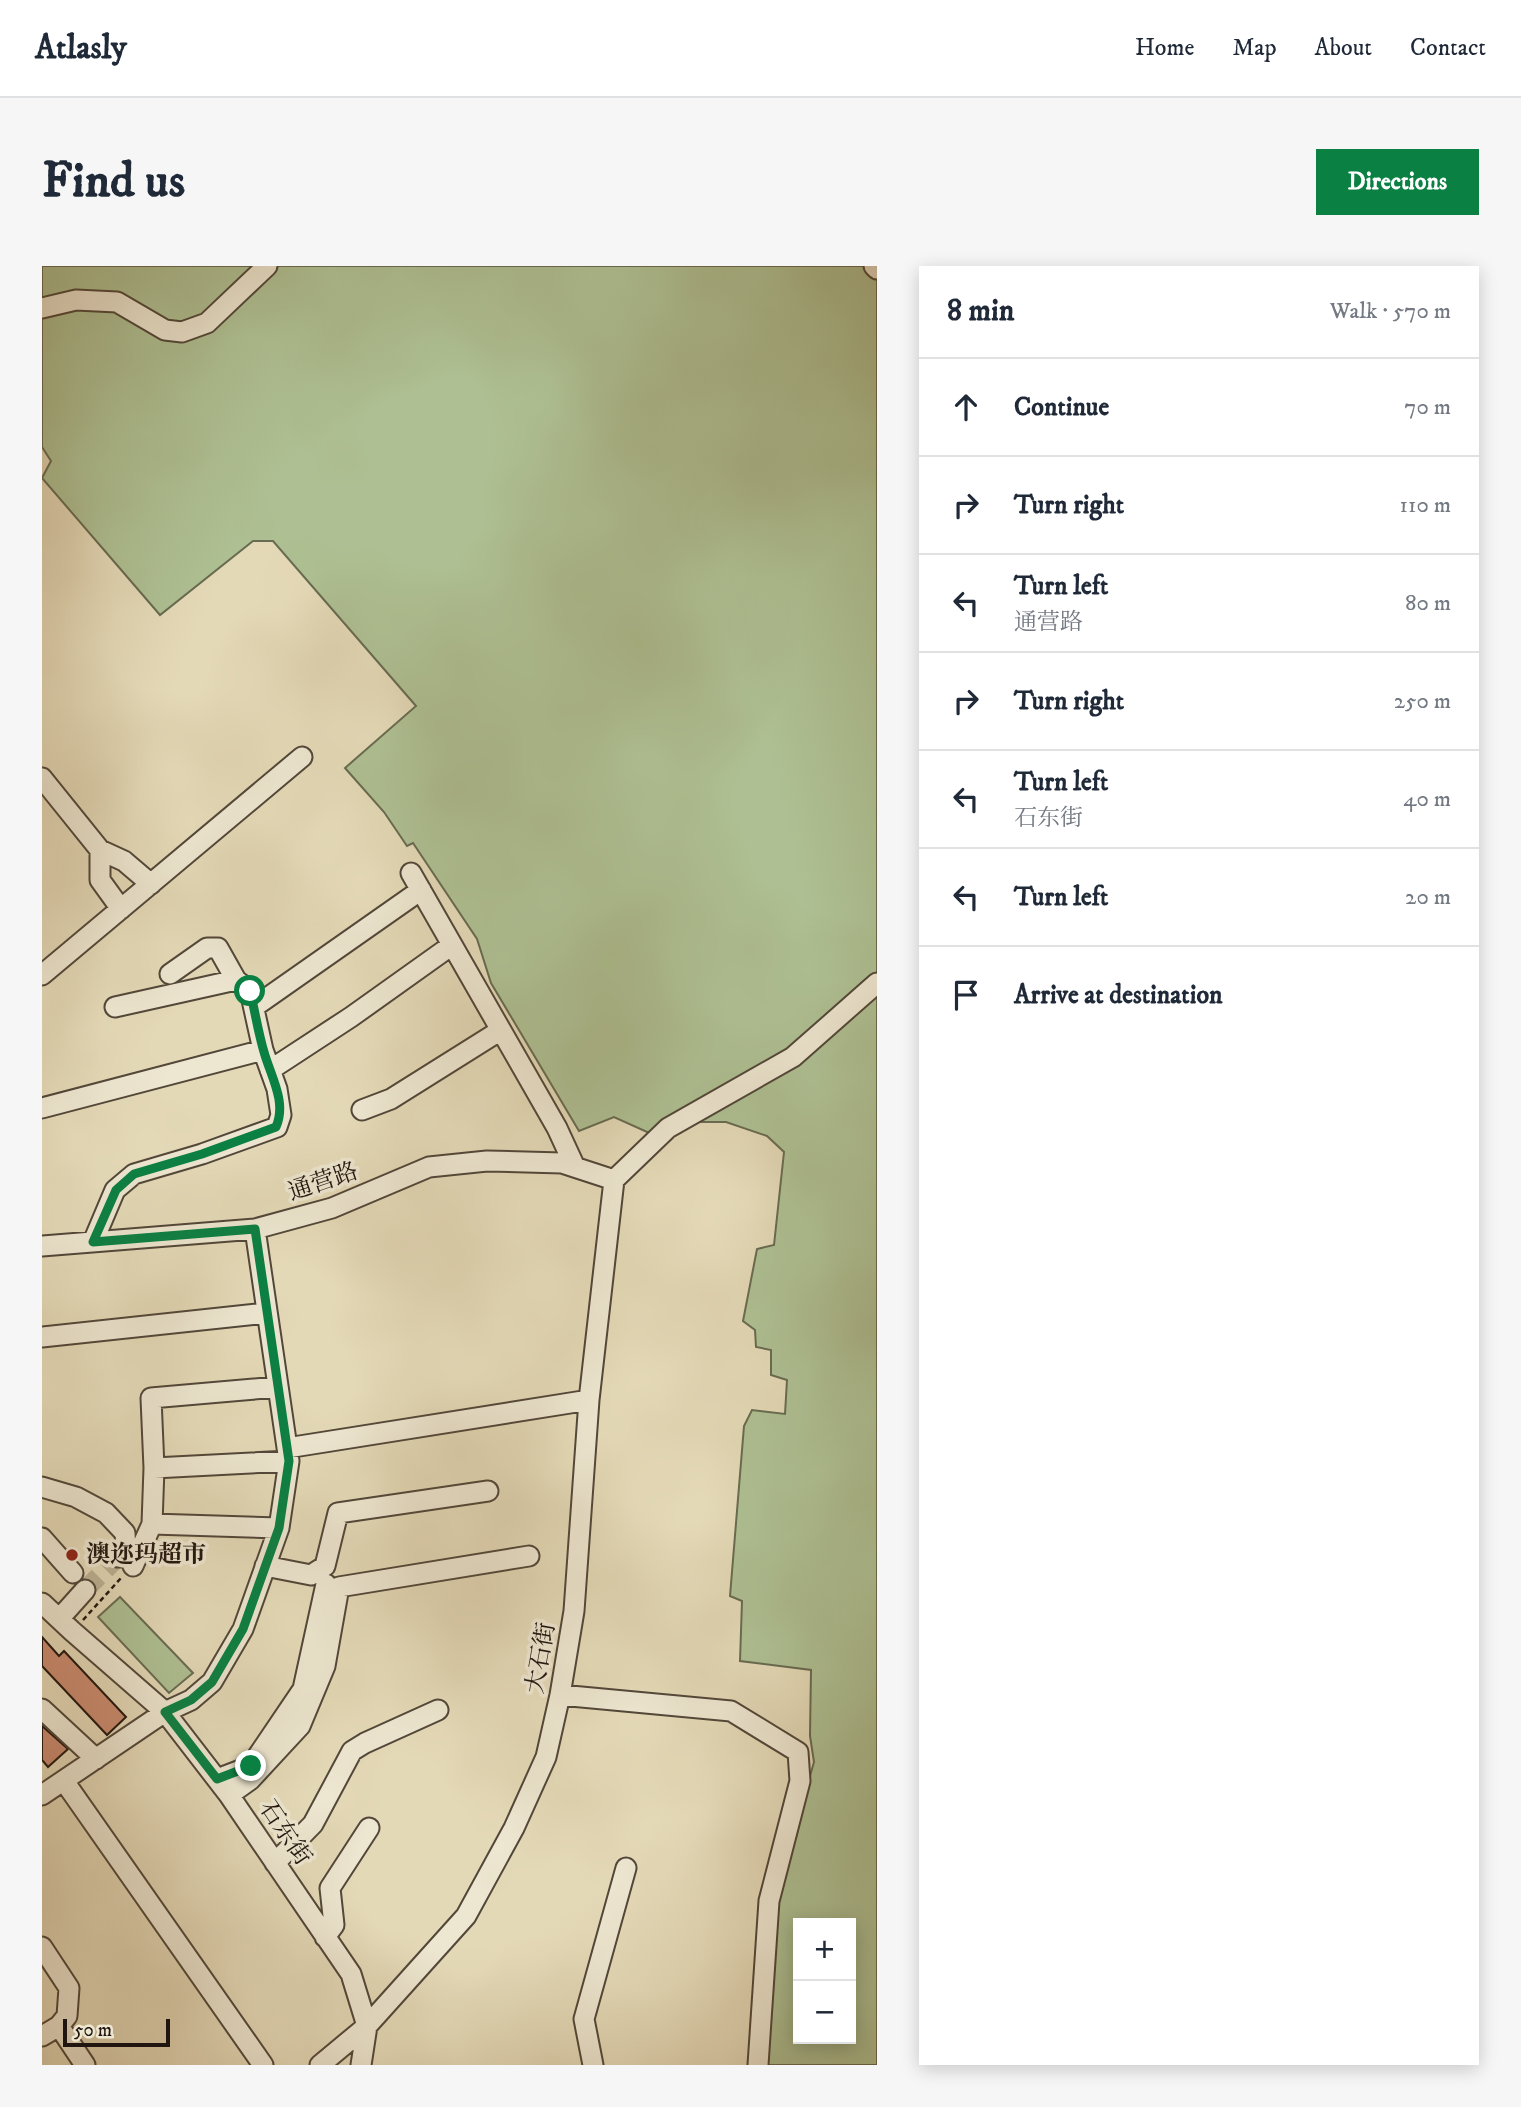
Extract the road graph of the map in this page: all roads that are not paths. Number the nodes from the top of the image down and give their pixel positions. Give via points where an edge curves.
1 (267, 266) edge
2 (42, 308) edge
3 (302, 757) dead end
4 (42, 778) edge
5 (100, 850) junction
6 (151, 884) junction
7 (121, 909) junction
8 (452, 945) junction
9 (170, 974) dead end
10 (42, 975) edge
11 (236, 980) junction
12 (877, 983) edge
13 (115, 1007) dead end
14 (254, 1007) junction
15 (501, 1030) junction
16 (263, 1050) junction
17 (270, 1070) junction
18 (42, 1108) edge
19 (362, 1110) dead end
20 (575, 1167) junction
21 (614, 1180) junction
22 (255, 1229) junction
23 (93, 1242) junction
24 (42, 1247) edge
25 (267, 1313) junction
26 (42, 1337) edge
27 (278, 1387) junction
28 (589, 1401) junction
29 (288, 1455) junction
30 (154, 1468) junction
31 (42, 1488) edge
32 (488, 1491) dead end
33 (152, 1524) junction
34 (279, 1528) junction
35 (42, 1538) edge
36 (528, 1556) dead end
37 (265, 1566) junction
38 (73, 1573) dead end
39 (327, 1584) dead end
40 (85, 1590) tunnel mouth
41 (42, 1603) edge
42 (66, 1625) junction
43 (560, 1695) junction
44 (42, 1709) edge
45 (438, 1710) dead end
46 (165, 1712) junction
47 (96, 1759) junction
48 (217, 1779) junction
49 (64, 1781) junction
50 (42, 1795) edge
51 (229, 1795) junction
52 (369, 1828) dead end
53 (275, 1863) junction
54 (626, 1868) dead end
55 (325, 1937) junction
56 (42, 1947) edge
57 (368, 2026) junction
58 (50, 2031) edge
59 (85, 2065) edge
60 (262, 2065) edge
61 (320, 2065) edge
62 (361, 2065) edge
63 (593, 2065) edge
64 (758, 2065) edge

1 - 2 street via 207,323 182,332 165,330 117,302 76,300
3 - 6 street
4 - 5 street
5 - 6 street
5 - 7 street via 100,880
6 - 7 street
7 - 10 street
8 - 14 street via 416,882
8 - 15 street
8 - 17 street
9 - 11 street via 207,948 218,948
11 - 13 street
11 - 14 street via 250,991
12 - 21 street via 793,1057 668,1128
14 - 16 street
15 - 19 street via 391,1099
15 - 20 street
16 - 17 street
16 - 18 street
17 - 23 street via 281,1115 276,1127 134,1174 116,1190
20 - 21 street, 通营路
20 - 22 street, 通营路 via 487,1161 429,1167 332,1208
21 - 28 street, 大石街
22 - 23 street, 通营路
22 - 25 street
23 - 24 street, 通营路
25 - 26 street
25 - 27 street
27 - 29 street
27 - 30 street via 151,1398
28 - 29 street
28 - 43 street, 大石街 via 573,1611
29 - 30 street
29 - 34 street
30 - 33 street
31 - 33 street via 76,1497 106,1513 125,1533 125,1562
32 - 37 street via 338,1513 325,1566 310,1575
33 - 34 street
34 - 37 street
35 - 38 street
36 - 51 street via 339,1587 325,1666 300,1726 250,1780
37 - 46 street via 243,1629 212,1682 191,1700
39 - 48 street via 303,1689 251,1766
40 - 42 street
41 - 42 street, 石东街
42 - 46 street, 石东街
43 - 57 street, 大石街 via 546,1757 466,1916
43 - 64 street via 731,1711 798,1752 800,1782 769,1901
44 - 47 street
45 - 53 street via 352,1751 313,1824
46 - 47 street
46 - 48 street, 石东街
47 - 49 street
48 - 51 street, 石东街
49 - 50 street
49 - 60 street
51 - 53 street, 石东街
52 - 55 street via 330,1888 334,1925
53 - 55 street, 石东街
54 - 63 street via 584,2020
55 - 57 street, 石东街 via 351,1975
56 - 58 street via 69,1988 67,2015
57 - 61 street, 大石街
57 - 62 street, 石东街
58 - 59 street

